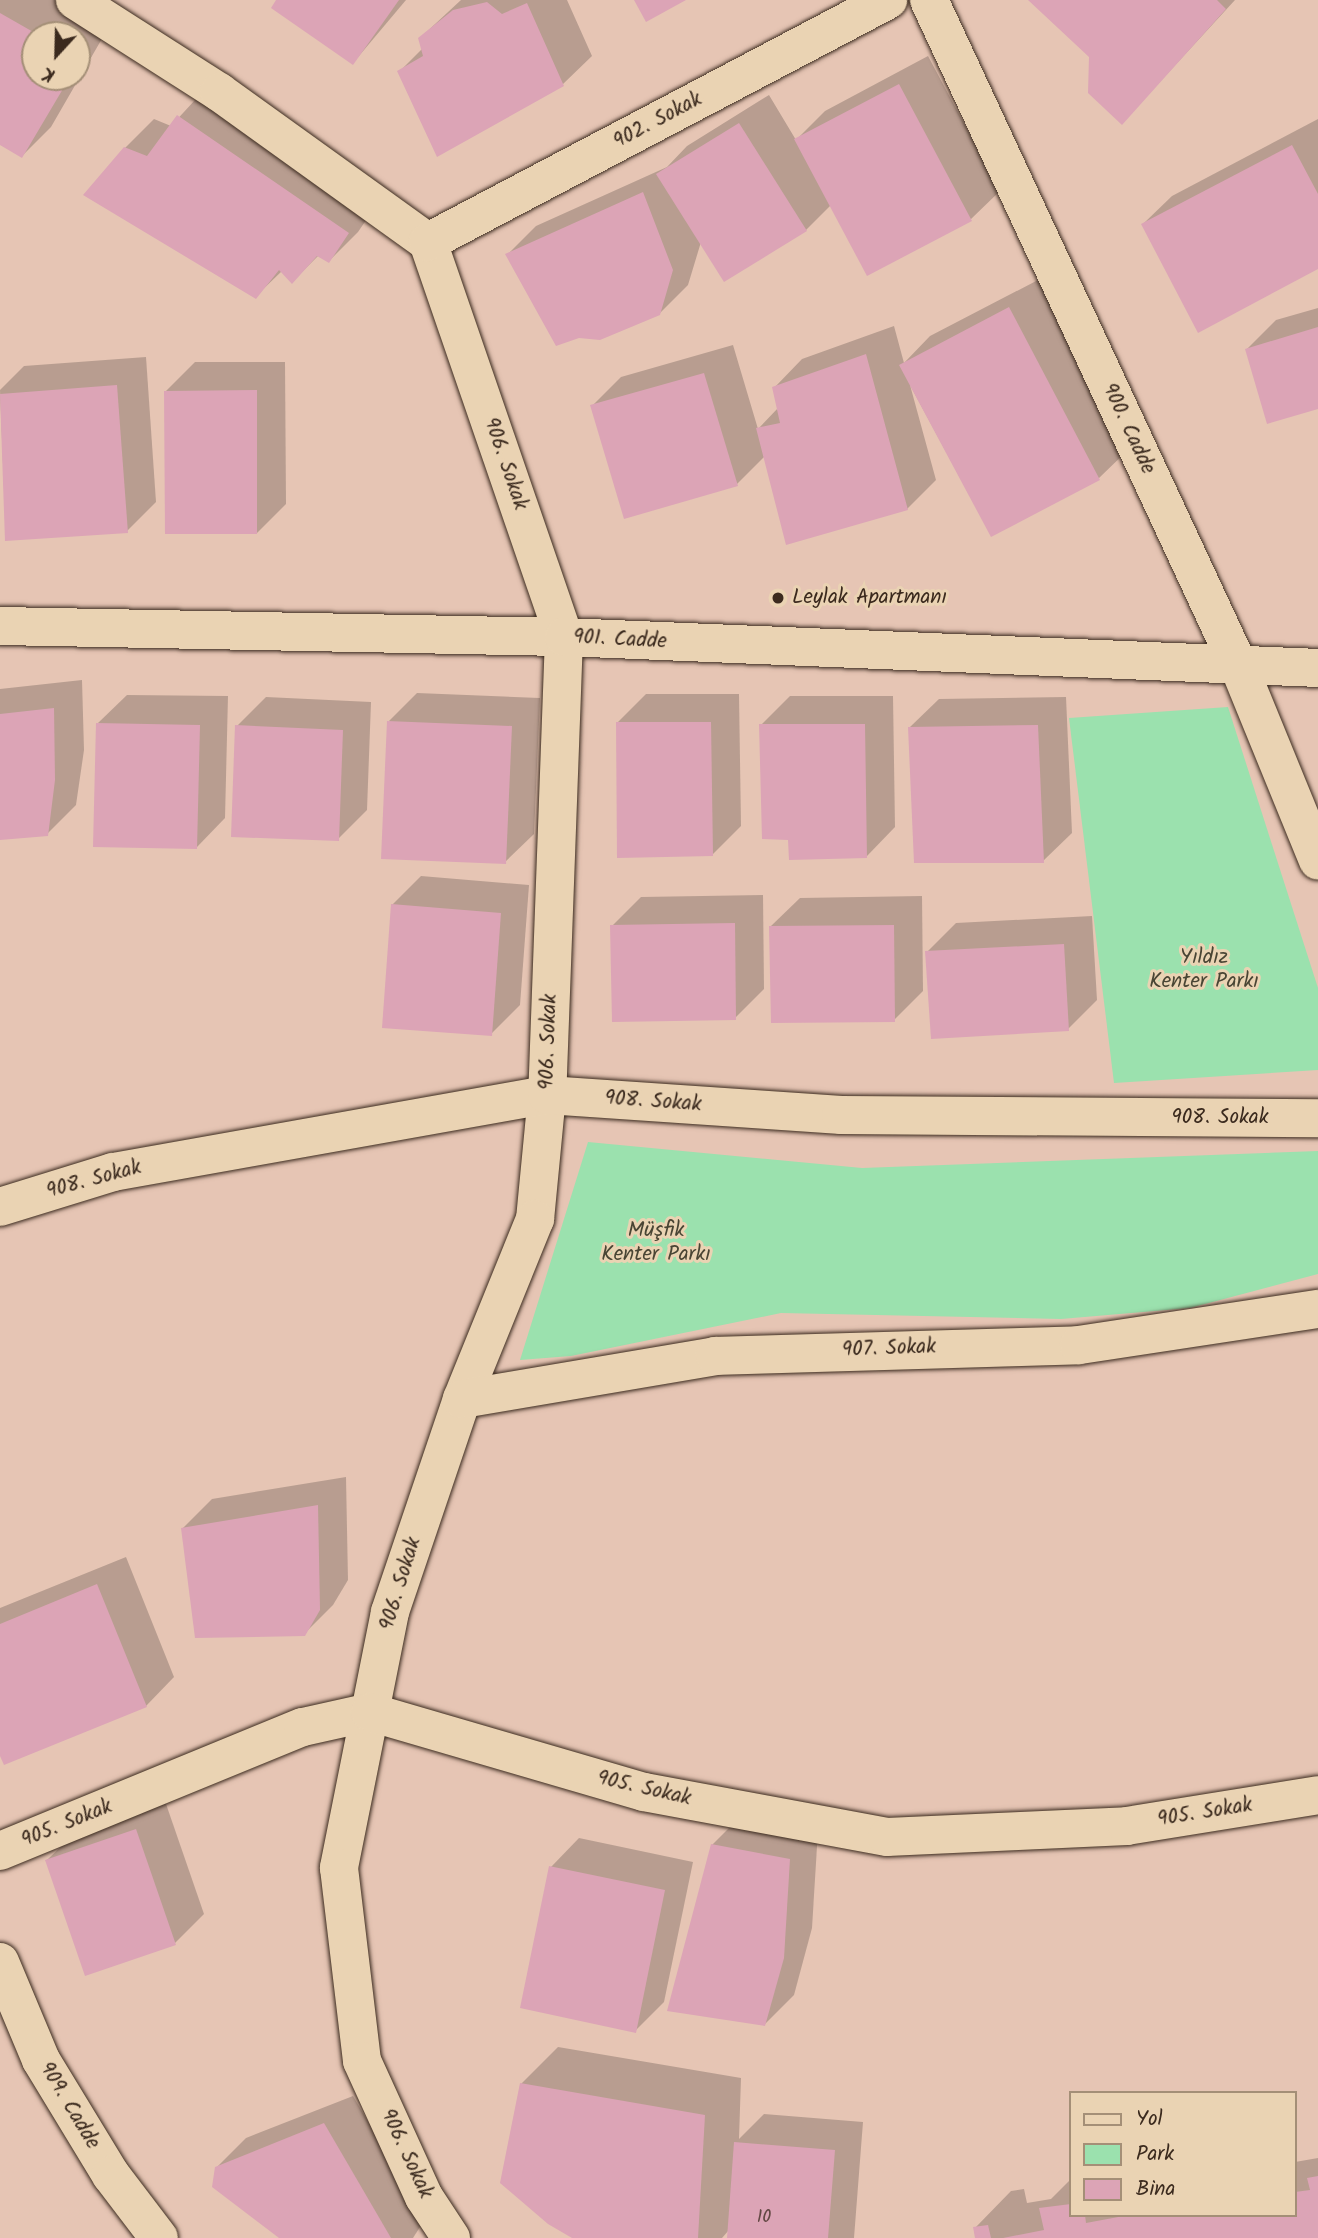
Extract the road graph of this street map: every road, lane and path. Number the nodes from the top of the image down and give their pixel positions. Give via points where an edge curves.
1 (75, 0) edge
2 (888, 0) edge
3 (929, 0) edge
4 (428, 242) junction
5 (0, 626) edge
6 (564, 637) junction
7 (1239, 667) junction
8 (1318, 668) edge
9 (1318, 861) edge
10 (547, 1095) junction
11 (1318, 1118) edge
12 (0, 1208) edge
13 (1318, 1309) edge
14 (462, 1399) junction
15 (370, 1712) junction
16 (1318, 1795) edge
17 (0, 1851) edge
18 (0, 1962) edge
19 (159, 2238) edge
20 (451, 2238) edge

1 - 4 street via 219,92
2 - 4 street, 902. Sokak
3 - 7 street, 900. Cadde
4 - 6 street, 906. Sokak
5 - 6 street, 901. Cadde
6 - 7 street, 901. Cadde
6 - 10 street, 906. Sokak
7 - 8 street, 901. Cadde
7 - 9 street, 900. Cadde
10 - 11 street, 908. Sokak via 841,1115
10 - 12 street, 908. Sokak via 113,1172
10 - 14 street, 906. Sokak via 535,1219
13 - 14 street, 907. Sokak via 1079,1345 715,1356
14 - 15 street, 906. Sokak via 390,1612
15 - 16 street, 905. Sokak via 645,1792 887,1837 1127,1826
15 - 17 street, 905. Sokak via 303,1727
15 - 20 street, 906. Sokak via 339,1868 362,2061 424,2197
18 - 19 street, 909. Cadde via 41,2060 111,2175

